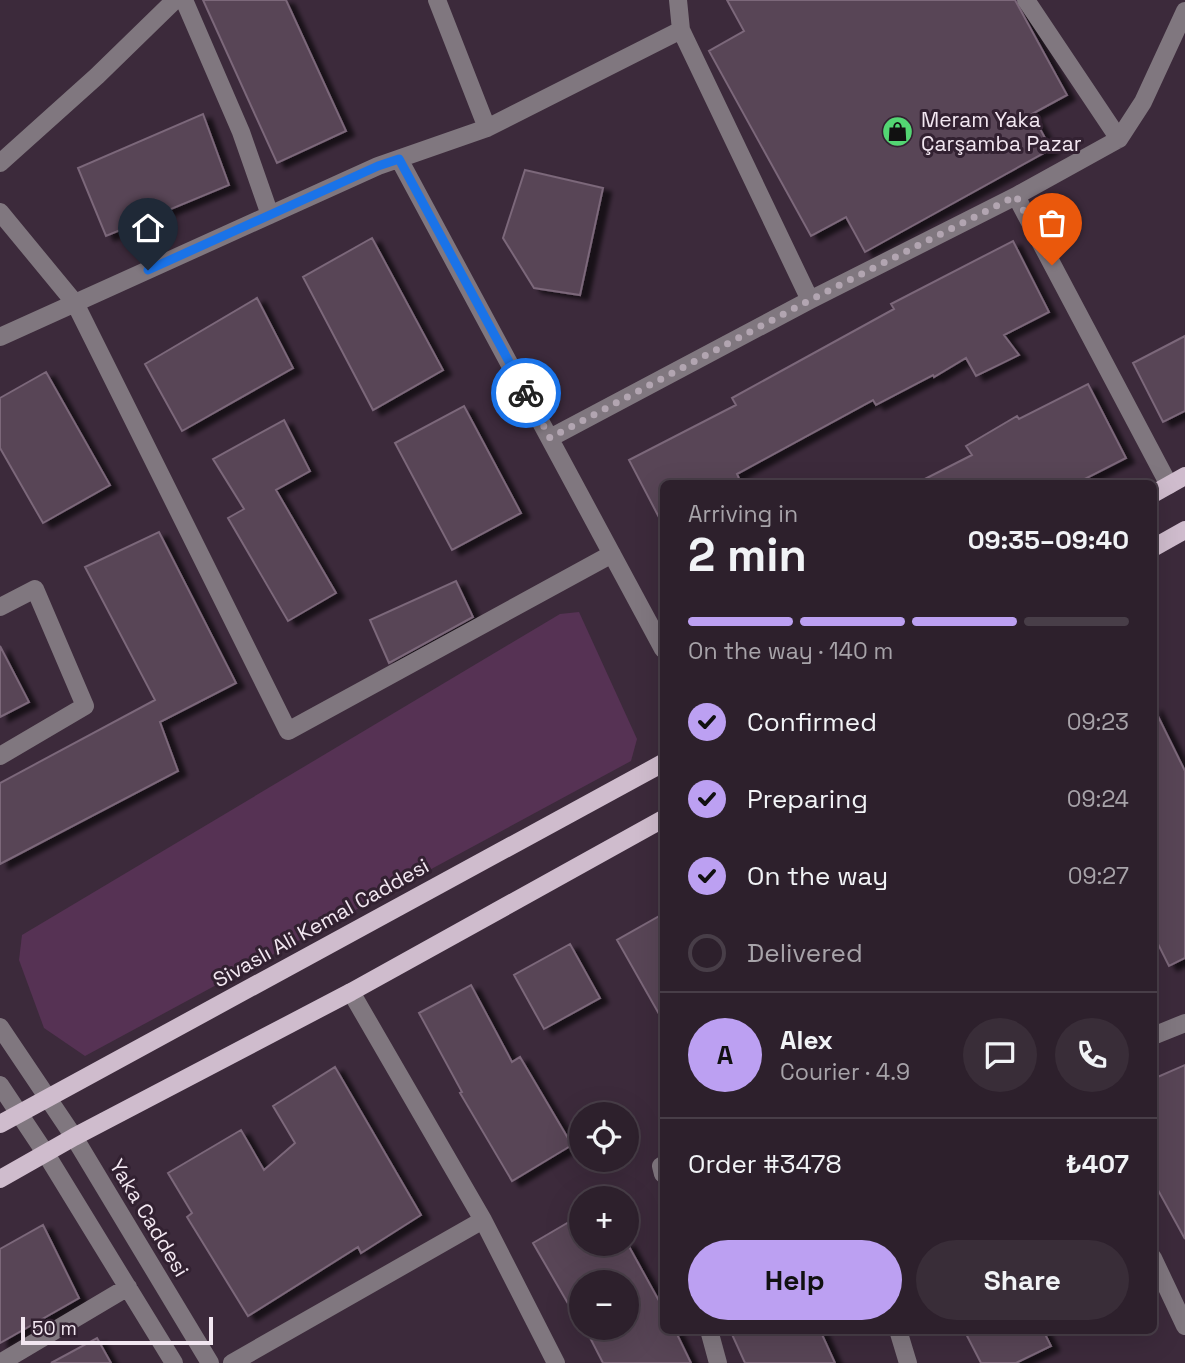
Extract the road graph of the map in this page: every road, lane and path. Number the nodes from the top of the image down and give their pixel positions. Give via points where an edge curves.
1 (175, 0) edge
2 (184, 0) edge
3 (437, 0) edge
4 (678, 0) edge
5 (1026, 0) edge
6 (1185, 10) edge
7 (681, 30) junction
8 (487, 128) junction
9 (1119, 139) junction
10 (399, 159) junction
11 (0, 163) edge
12 (1016, 196) junction
13 (0, 212) edge
14 (270, 215) junction
15 (810, 300) junction
16 (75, 303) junction
17 (0, 337) edge
18 (550, 438) junction
19 (1185, 476) edge
20 (1156, 480) edge
21 (1161, 490) edge
22 (1185, 530) edge
23 (1157, 546) edge
24 (612, 554) junction
25 (0, 607) edge
26 (660, 643) edge
27 (0, 756) edge
28 (660, 765) edge
29 (660, 821) edge
30 (351, 992) junction
31 (1185, 1023) edge
32 (0, 1027) edge
33 (1157, 1030) edge
34 (0, 1084) edge
35 (48, 1098) junction
36 (20, 1113) junction
37 (0, 1124) edge
38 (74, 1137) junction
39 (46, 1154) junction
40 (0, 1179) edge
41 (483, 1220) junction
42 (1157, 1266) edge
43 (128, 1287) junction
44 (1185, 1326) edge
45 (710, 1334) edge
46 (899, 1334) edge
47 (0, 1363) edge
48 (174, 1363) edge
49 (210, 1363) edge
50 (233, 1363) edge
51 (556, 1363) edge
52 (718, 1363) edge
53 (908, 1363) edge

1 - 11 street
2 - 14 street
3 - 8 street
4 - 7 street
5 - 9 street
6 - 9 street via 1143,102
7 - 8 street
7 - 15 street
8 - 10 street
9 - 12 street
10 - 14 street
10 - 18 street
12 - 15 street
12 - 20 street
13 - 16 street
14 - 16 street
15 - 18 street
16 - 17 street
16 - 24 street via 288,731
18 - 24 street
19 - 21 main road
22 - 23 main road
24 - 26 street
25 - 27 street via 36,589 85,706
28 - 35 main road, Sivaslı Ali Kemal Caddesi
29 - 30 main road
30 - 38 main road
30 - 41 street
31 - 33 street
32 - 35 street, Yaka Caddesi
34 - 36 street
35 - 36 main road, Sivaslı Ali Kemal Caddesi
35 - 38 street, Yaka Caddesi
36 - 37 main road, Sivaslı Ali Kemal Caddesi
36 - 39 street
38 - 39 main road
38 - 49 street, Yaka Caddesi
39 - 40 main road
39 - 43 street
41 - 50 street
41 - 51 street
42 - 44 street
43 - 47 street
43 - 48 street
45 - 52 street
46 - 53 street

